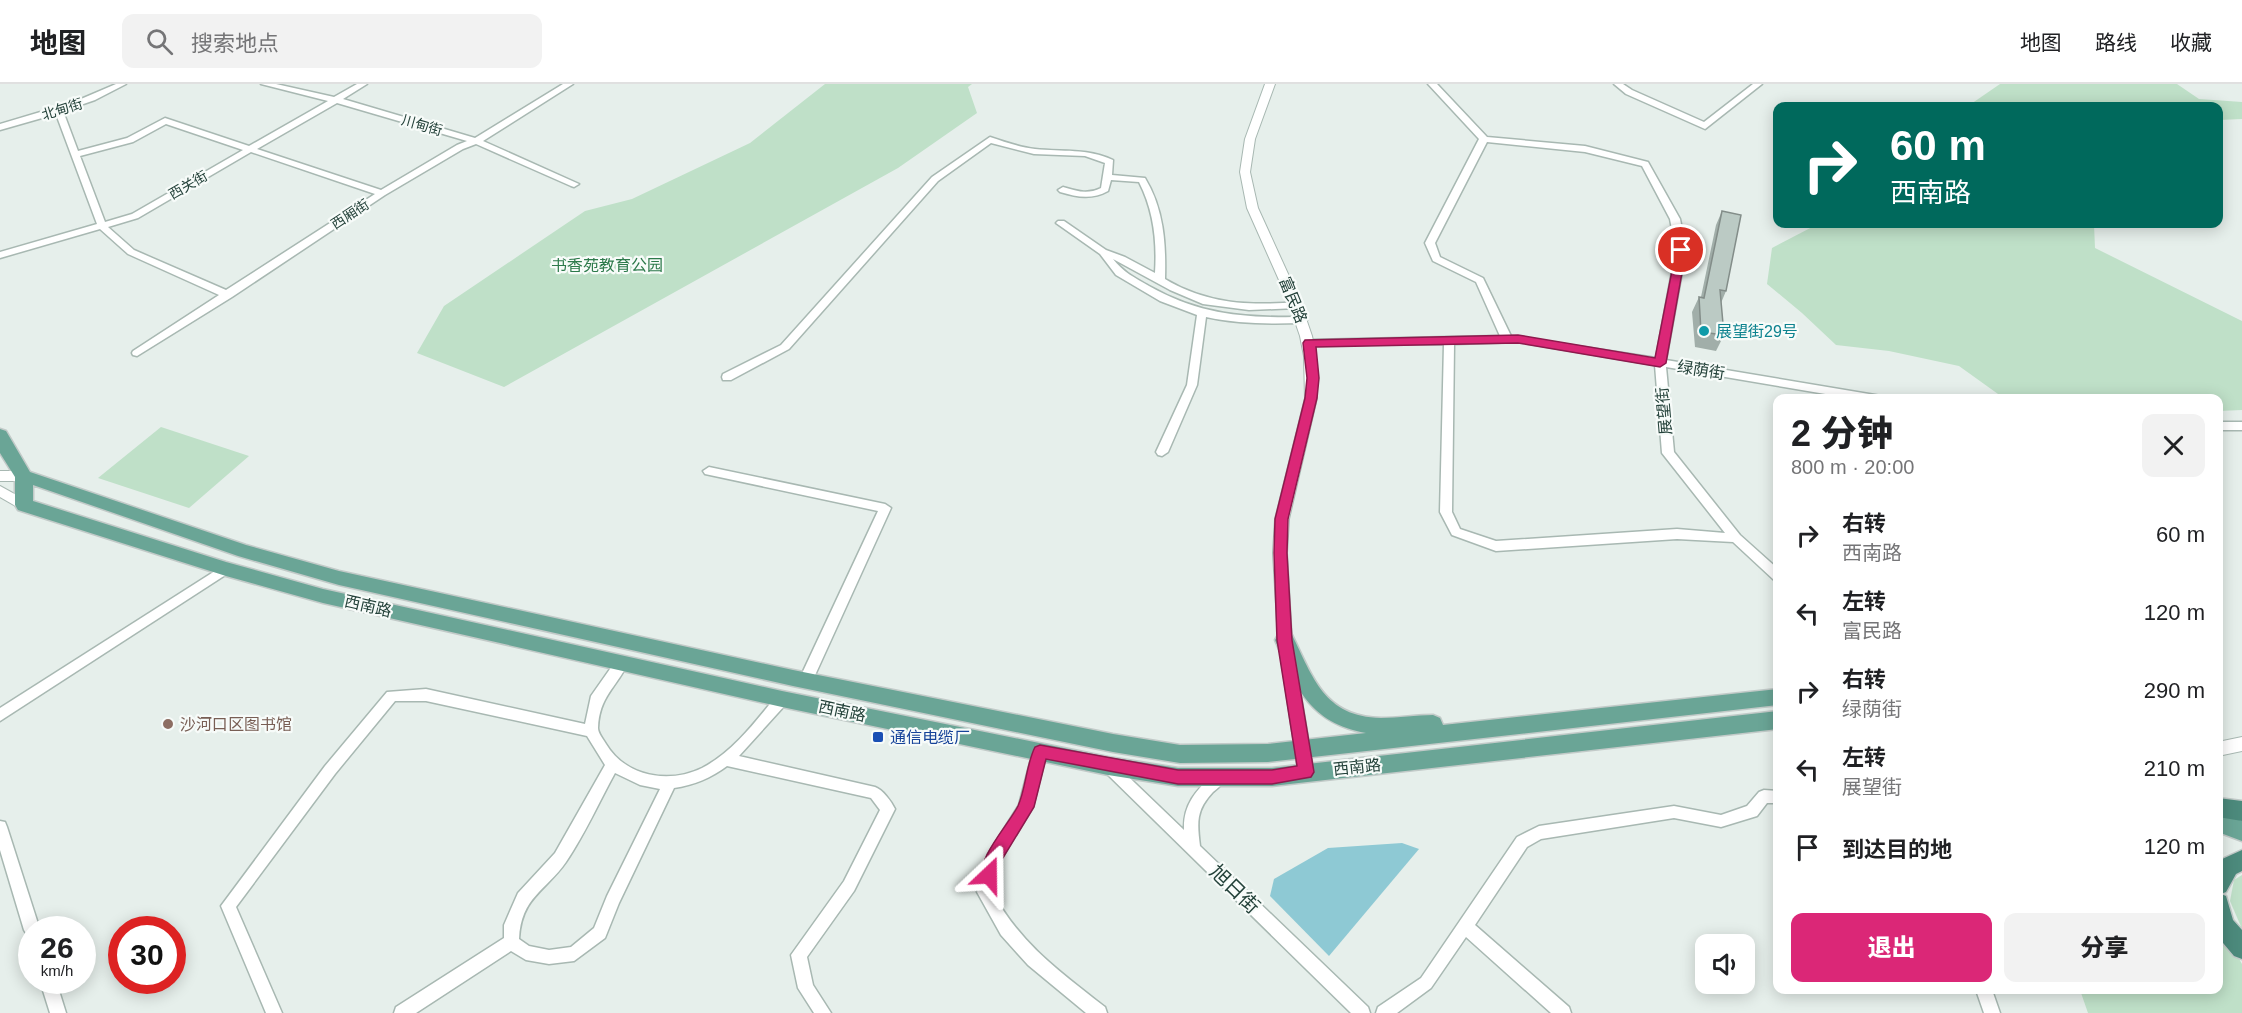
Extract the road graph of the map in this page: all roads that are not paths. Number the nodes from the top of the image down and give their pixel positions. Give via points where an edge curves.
1 (122, 84) edge
2 (265, 84) edge
3 (363, 84) edge
4 (569, 84) edge
5 (1270, 84) edge
6 (1432, 84) edge
7 (1618, 84) edge
8 (1758, 84) edge
9 (335, 100) junction
10 (59, 111) junction
11 (0, 127) edge
12 (1484, 139) junction
13 (476, 141) junction
14 (252, 148) junction
15 (75, 155) junction
16 (1107, 177) junction
17 (574, 184) dead end
18 (1064, 190) dead end
19 (382, 193) junction
20 (1061, 223) dead end
21 (102, 225) junction
22 (1103, 252) junction
23 (0, 255) edge
24 (1160, 280) junction
25 (228, 295) junction
26 (1297, 305) junction
27 (1202, 313) junction
28 (1302, 320) junction
29 (1449, 339) junction
30 (1507, 339) junction
31 (1309, 343) junction
32 (137, 353) dead end
33 (1660, 363) junction
34 (727, 377) dead end
35 (1847, 394) edge
36 (2223, 426) edge
37 (2242, 426) edge
38 (0, 435) edge
39 (1162, 452) dead end
40 (709, 471) dead end
41 (0, 476) edge
42 (24, 476) junction
43 (0, 491) edge
44 (24, 505) junction
45 (1736, 538) junction
46 (226, 569) junction
47 (1773, 572) edge
48 (1284, 640) junction
49 (622, 663) junction
50 (806, 680) junction
51 (1773, 698) edge
52 (782, 699) junction
53 (0, 715) edge
54 (1773, 721) edge
55 (1488, 728) junction
56 (591, 731) junction
57 (2242, 744) edge
58 (2223, 748) edge
59 (1302, 749) junction
60 (1040, 752) junction
61 (728, 760) junction
62 (613, 764) junction
63 (1108, 766) junction
64 (1306, 772) junction
65 (1219, 778) junction
66 (670, 783) junction
67 (1773, 797) edge
68 (2223, 808) edge
69 (2223, 809) edge
70 (2242, 811) edge
71 (2242, 817) edge
72 (2223, 824) edge
73 (0, 827) edge
74 (2242, 831) edge
75 (1193, 849) junction
76 (2242, 860) edge
77 (2223, 876) edge
78 (28, 916) edge
79 (2223, 925) edge
80 (1465, 926) junction
81 (511, 942) junction
82 (2242, 948) edge
83 (52, 994) edge
84 (1985, 994) edge
85 (58, 1013) edge
86 (274, 1013) edge
87 (402, 1013) edge
88 (823, 1013) edge
89 (1099, 1013) edge
90 (1362, 1013) edge
91 (1384, 1013) edge
92 (1563, 1013) edge
93 (1992, 1013) edge

1 - 10 street, 北甸街 via 98,98
2 - 9 street, 川甸街
3 - 9 street, 西关街
4 - 13 street, 西厢街
5 - 26 street, 富民路 via 1245,156 1245,172 1255,216
6 - 12 street
7 - 8 street via 1705,126
9 - 13 street, 川甸街
9 - 14 street, 西关街
10 - 11 street, 北甸街
10 - 15 street
12 - 30 street via 1430,243 1436,259 1480,280
12 - 33 street, 展望街 via 1554,145 1645,164 1675,219 1681,250
13 - 17 street, 川甸街
13 - 19 street, 西厢街
14 - 15 street via 165,121 130,140
14 - 19 street
14 - 21 street, 西关街 via 135,216
15 - 21 street
16 - 18 street via 1105,189 1097,194 1086,196
16 - 24 street via 1142,180 1154,198 1162,246
16 - 34 street via 1110,162 1098,156 1011,148 990,140 935,179 785,347
19 - 25 street, 西厢街
20 - 22 street
21 - 23 street, 西关街
21 - 25 street via 131,252
22 - 24 street via 1123,257
22 - 27 street via 1119,273 1164,299
24 - 26 street via 1228,307
25 - 32 street, 西厢街
26 - 28 street, 富民路
27 - 28 street via 1263,321
27 - 39 street via 1192,385
28 - 31 street, 富民路
29 - 30 street, 绿荫街
29 - 31 street, 绿荫街
29 - 45 street via 1446,512 1456,532 1496,546 1677,534
30 - 33 street, 绿荫街
31 - 48 street, 富民路 via 1311,398 1281,519
33 - 35 street, 绿荫街
33 - 45 street, 展望街 via 1668,453
36 - 37 street
38 - 42 main road
40 - 50 street via 885,508
41 - 42 street
42 - 44 main road
42 - 50 main road, 西南路 via 244,551 339,578
43 - 44 street
44 - 46 main road, 西南路
45 - 47 street, 展望街
46 - 49 main road, 西南路 via 323,596
46 - 53 street
48 - 55 main road via 1315,700 1340,718 1372,726 1429,723
48 - 59 street, 富民路
49 - 52 main road, 西南路
49 - 56 street via 596,700
50 - 59 main road, 西南路 via 1180,754
51 - 55 main road, 西南路
52 - 60 main road, 西南路
52 - 61 street
54 - 64 main road, 西南路
55 - 59 main road, 西南路
56 - 62 street
56 - 86 street via 426,695 392,696 330,770 228,906
57 - 58 street
59 - 64 street, 富民路
60 - 63 main road, 西南路
60 - 89 street via 1026,807 993,859 984,892 996,916 1025,954
61 - 66 street via 702,777
61 - 88 street via 874,792 888,809 849,886 799,955 806,988
62 - 66 street via 643,779
62 - 81 street via 560,858 523,898 512,925
63 - 65 main road, 西南路 via 1178,777
63 - 75 street, 旭日街
64 - 65 main road, 西南路
65 - 75 street via 1199,796 1189,819
66 - 81 street via 600,933 574,954 549,957 526,953
67 - 80 street via 1764,796 1752,811 1721,821 1674,812 1539,833 1522,842
68 - 70 highway
69 - 71 main road
72 - 74 main road
73 - 78 street
75 - 90 street, 旭日街
76 - 77 highway via 2228,867
79 - 82 highway
80 - 91 street via 1426,983
80 - 92 street
81 - 87 street
83 - 85 street
84 - 93 street

